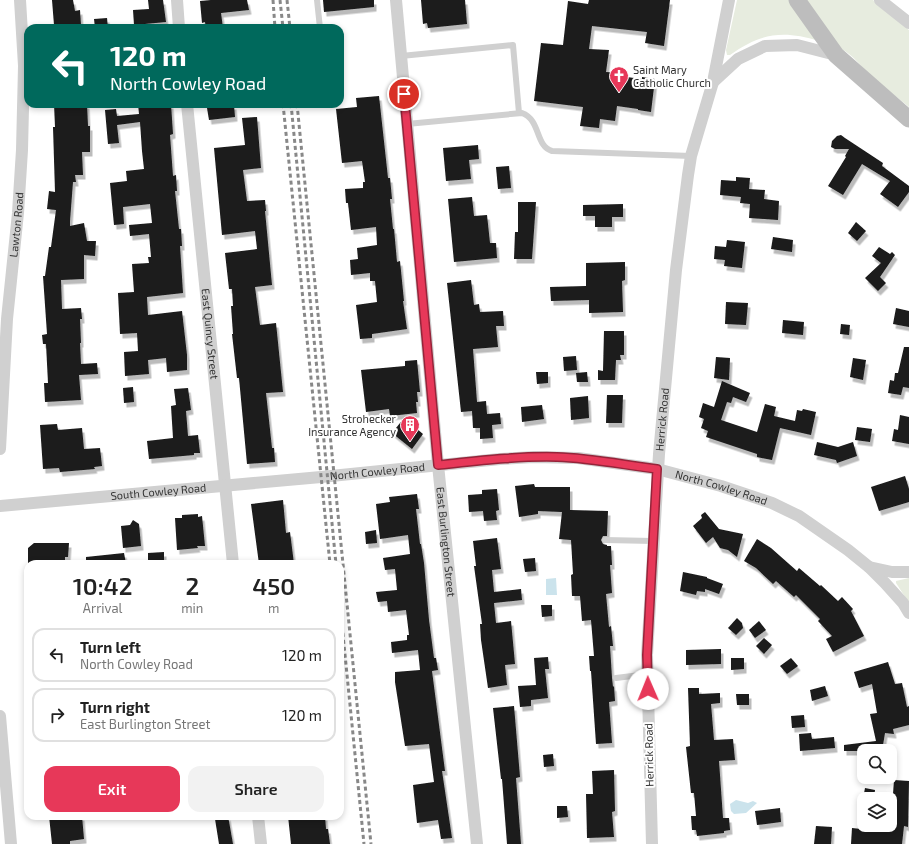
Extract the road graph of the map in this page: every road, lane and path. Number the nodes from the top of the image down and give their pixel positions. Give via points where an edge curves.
1 (20, 0) edge
2 (177, 0) edge
3 (317, 0) edge
4 (396, 0) edge
5 (729, 0) edge
6 (797, 0) edge
7 (880, 0) edge
8 (909, 23) edge
9 (179, 24) edge
10 (320, 24) edge
11 (836, 55) junction
12 (401, 56) junction
13 (713, 82) junction
14 (187, 108) edge
15 (519, 113) junction
16 (909, 118) edge
17 (407, 124) junction
18 (691, 156) junction
19 (0, 449) edge
20 (438, 465) junction
21 (657, 469) junction
22 (316, 478) joint
23 (225, 486) junction
24 (0, 506) edge
25 (605, 540) dead end
26 (653, 541) junction
27 (233, 560) edge
28 (869, 566) junction
29 (909, 572) edge
30 (909, 613) edge
31 (648, 674) junction
32 (616, 678) dead end
33 (0, 716) edge
34 (258, 820) edge
35 (11, 844) edge
36 (261, 844) edge
37 (477, 844) edge
38 (652, 844) edge

1 - 19 street, Lawton Road via 24,66 22,150 7,319
2 - 9 street
3 - 10 lane
4 - 12 street, East Burlington Street
5 - 13 street, Herrick Road
6 - 11 street
7 - 8 street
11 - 13 street via 797,45 764,46 738,59
11 - 16 street
12 - 15 lane via 513,45
12 - 17 street, East Burlington Street
13 - 18 street, Herrick Road
14 - 23 street, East Quincy Street
15 - 17 lane
15 - 18 lane via 526,114 532,120 543,145 552,151
17 - 20 street, East Burlington Street
18 - 21 street, Herrick Road via 676,270
20 - 21 street, North Cowley Road via 556,457
20 - 22 street, North Cowley Road
20 - 37 street, East Burlington Street
21 - 26 street, Herrick Road
21 - 28 street, North Cowley Road via 721,486 779,506 824,532
22 - 23 street, South Cowley Road
23 - 24 street, South Cowley Road
23 - 27 street, East Quincy Street
25 - 26 lane
26 - 31 street, Herrick Road
28 - 29 street, North Cowley Road via 892,572
28 - 30 street, North Cowley Road
31 - 32 lane
31 - 38 street, Herrick Road
33 - 35 street
34 - 36 street

